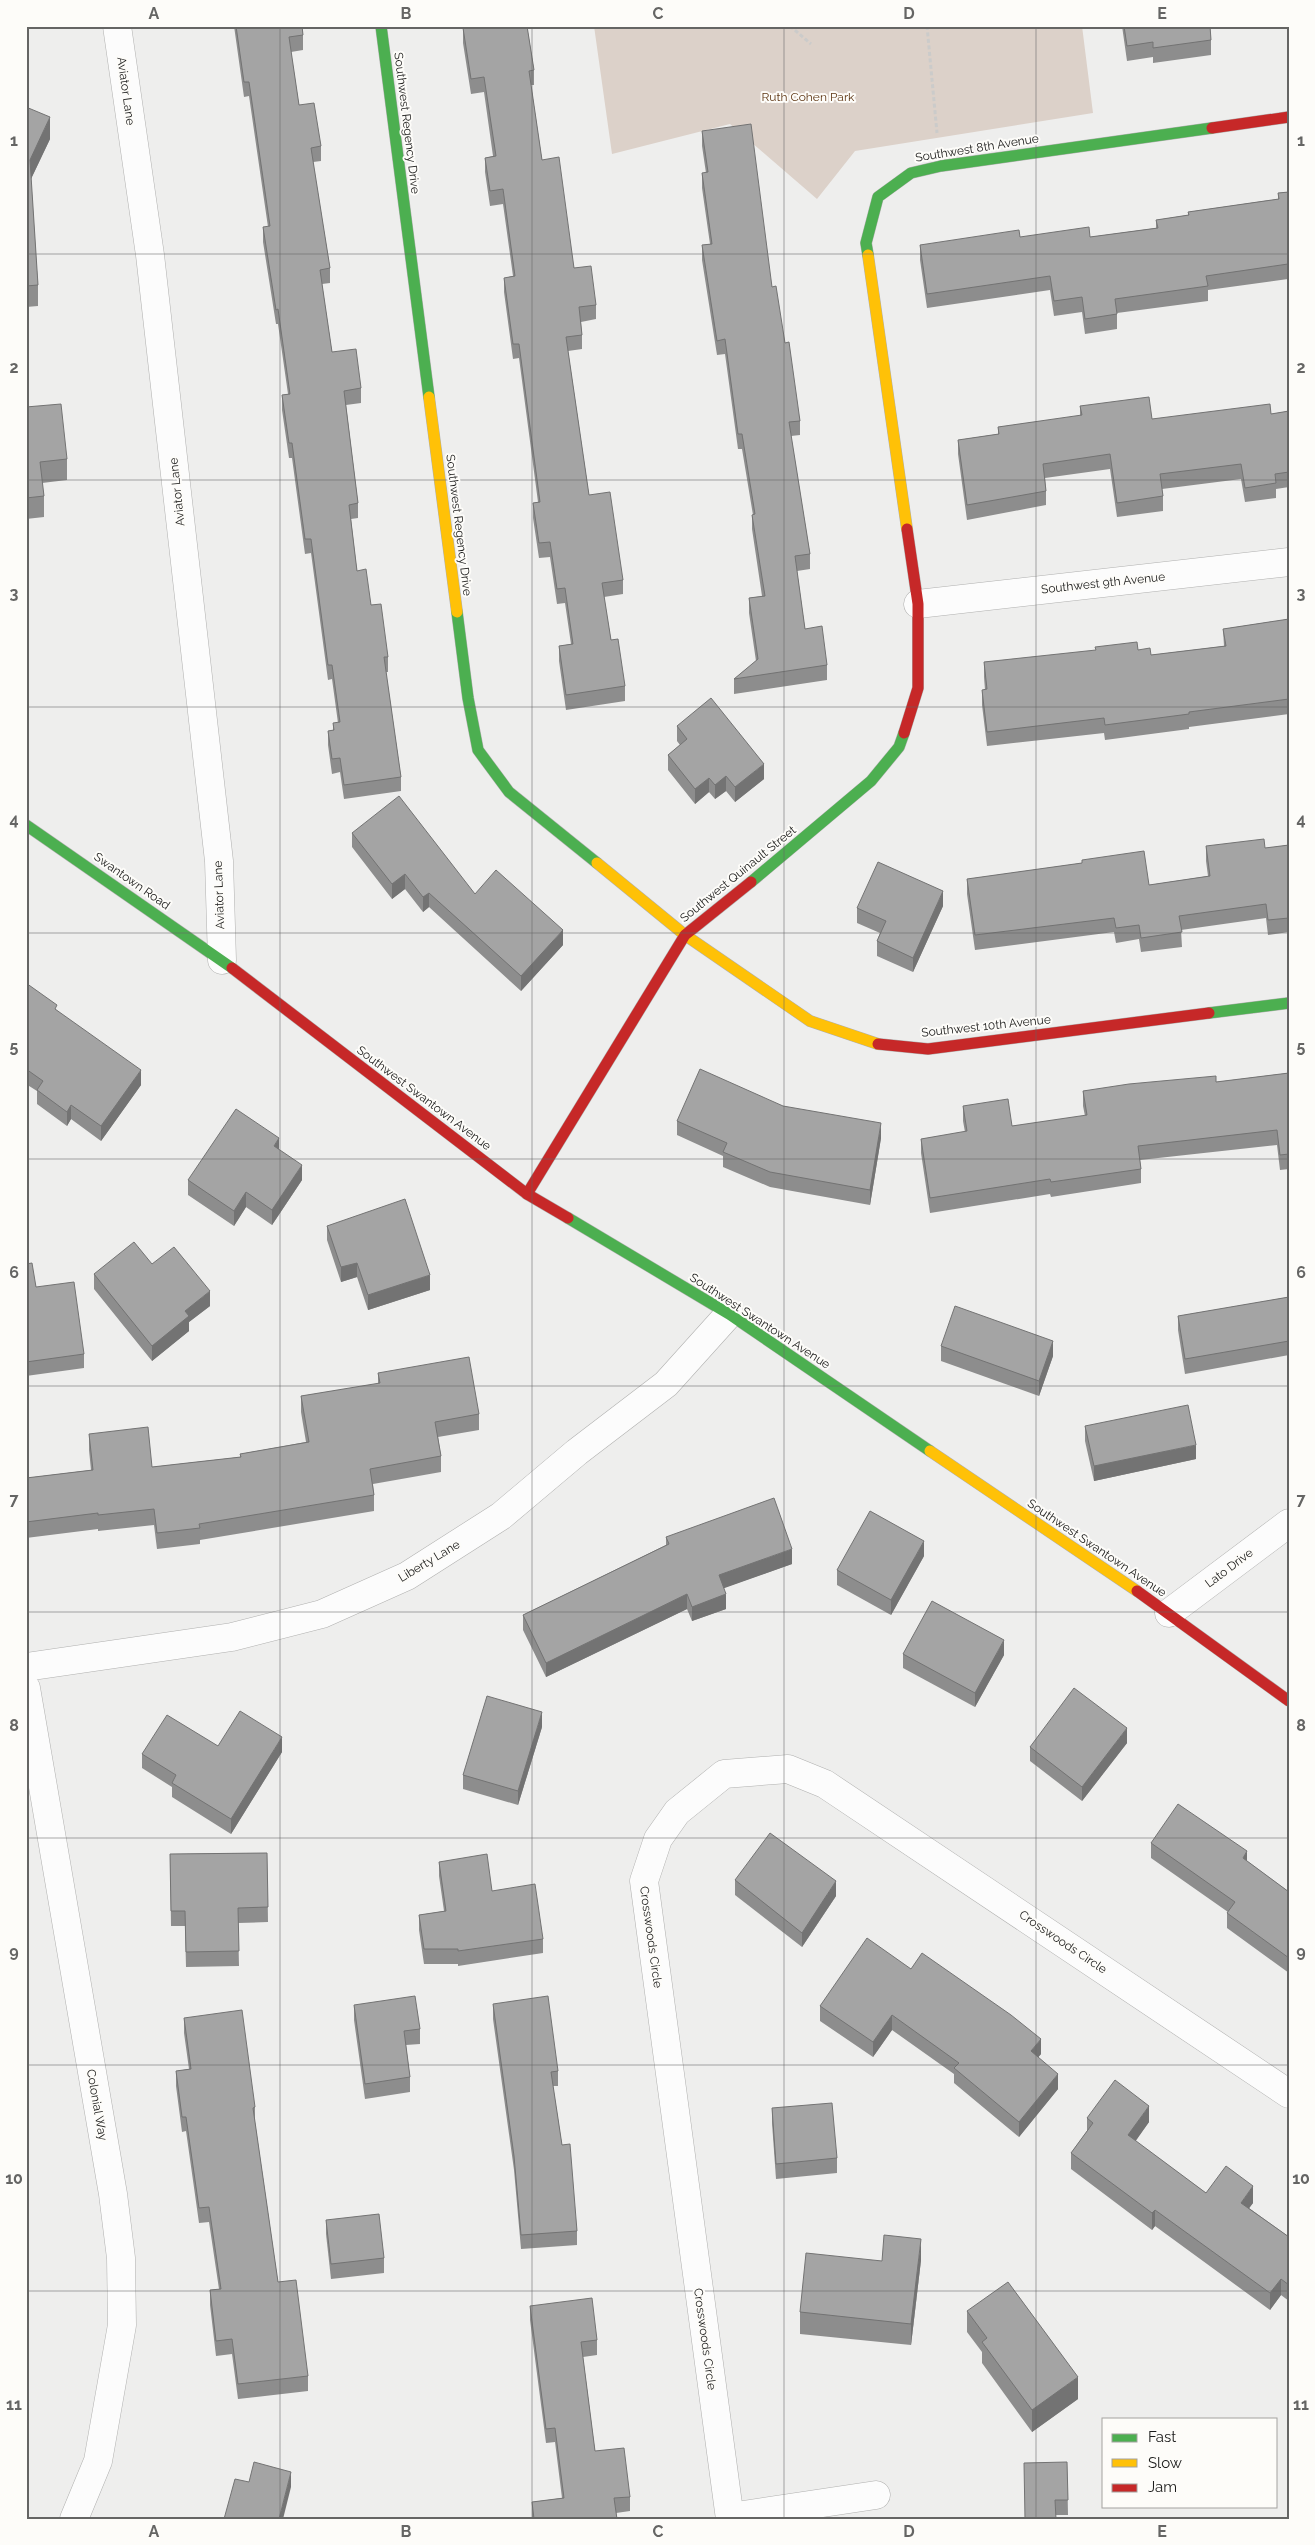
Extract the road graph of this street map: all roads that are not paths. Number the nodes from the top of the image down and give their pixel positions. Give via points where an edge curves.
1 (117, 26) edge
2 (380, 26) edge
3 (1289, 117) edge
4 (1289, 562) edge
5 (918, 604) junction
6 (26, 825) edge
7 (684, 935) junction
8 (222, 960) junction
9 (1289, 1003) edge
10 (527, 1194) junction
11 (729, 1314) junction
12 (1289, 1523) edge
13 (1169, 1614) junction
14 (26, 1667) edge
15 (26, 1688) edge
16 (1289, 1701) edge
17 (1289, 2094) edge
18 (876, 2495) dead end
19 (730, 2518) edge
20 (74, 2519) edge

1 - 8 street, Aviator Lane via 150,255 219,861
2 - 7 street, Southwest Regency Drive via 467,688 478,750 509,792
3 - 5 street, Southwest 8th Avenue via 941,166 912,173 878,198 866,243
4 - 5 street, Southwest 9th Avenue
5 - 7 street, Southwest Quinault Street via 918,688 899,747 871,781
6 - 8 street, Swantown Road
7 - 9 street, Southwest 10th Avenue via 810,1021 878,1044 928,1049
7 - 10 street, Southwest Quinault Street
8 - 10 street, Southwest Swantown Avenue
10 - 11 street, Southwest Swantown Avenue
11 - 13 street, Southwest Swantown Avenue
11 - 14 street, Liberty Lane via 666,1384 501,1516 407,1576 322,1614 232,1637
12 - 13 street, Lato Drive
13 - 16 street, Southwest Swantown Avenue
15 - 20 street, Colonial Way via 113,2194 121,2258 122,2325 98,2461
17 - 19 street, Crosswoods Circle via 826,1784 788,1769 724,1774 677,1812 658,1839 644,1881
18 - 19 street

